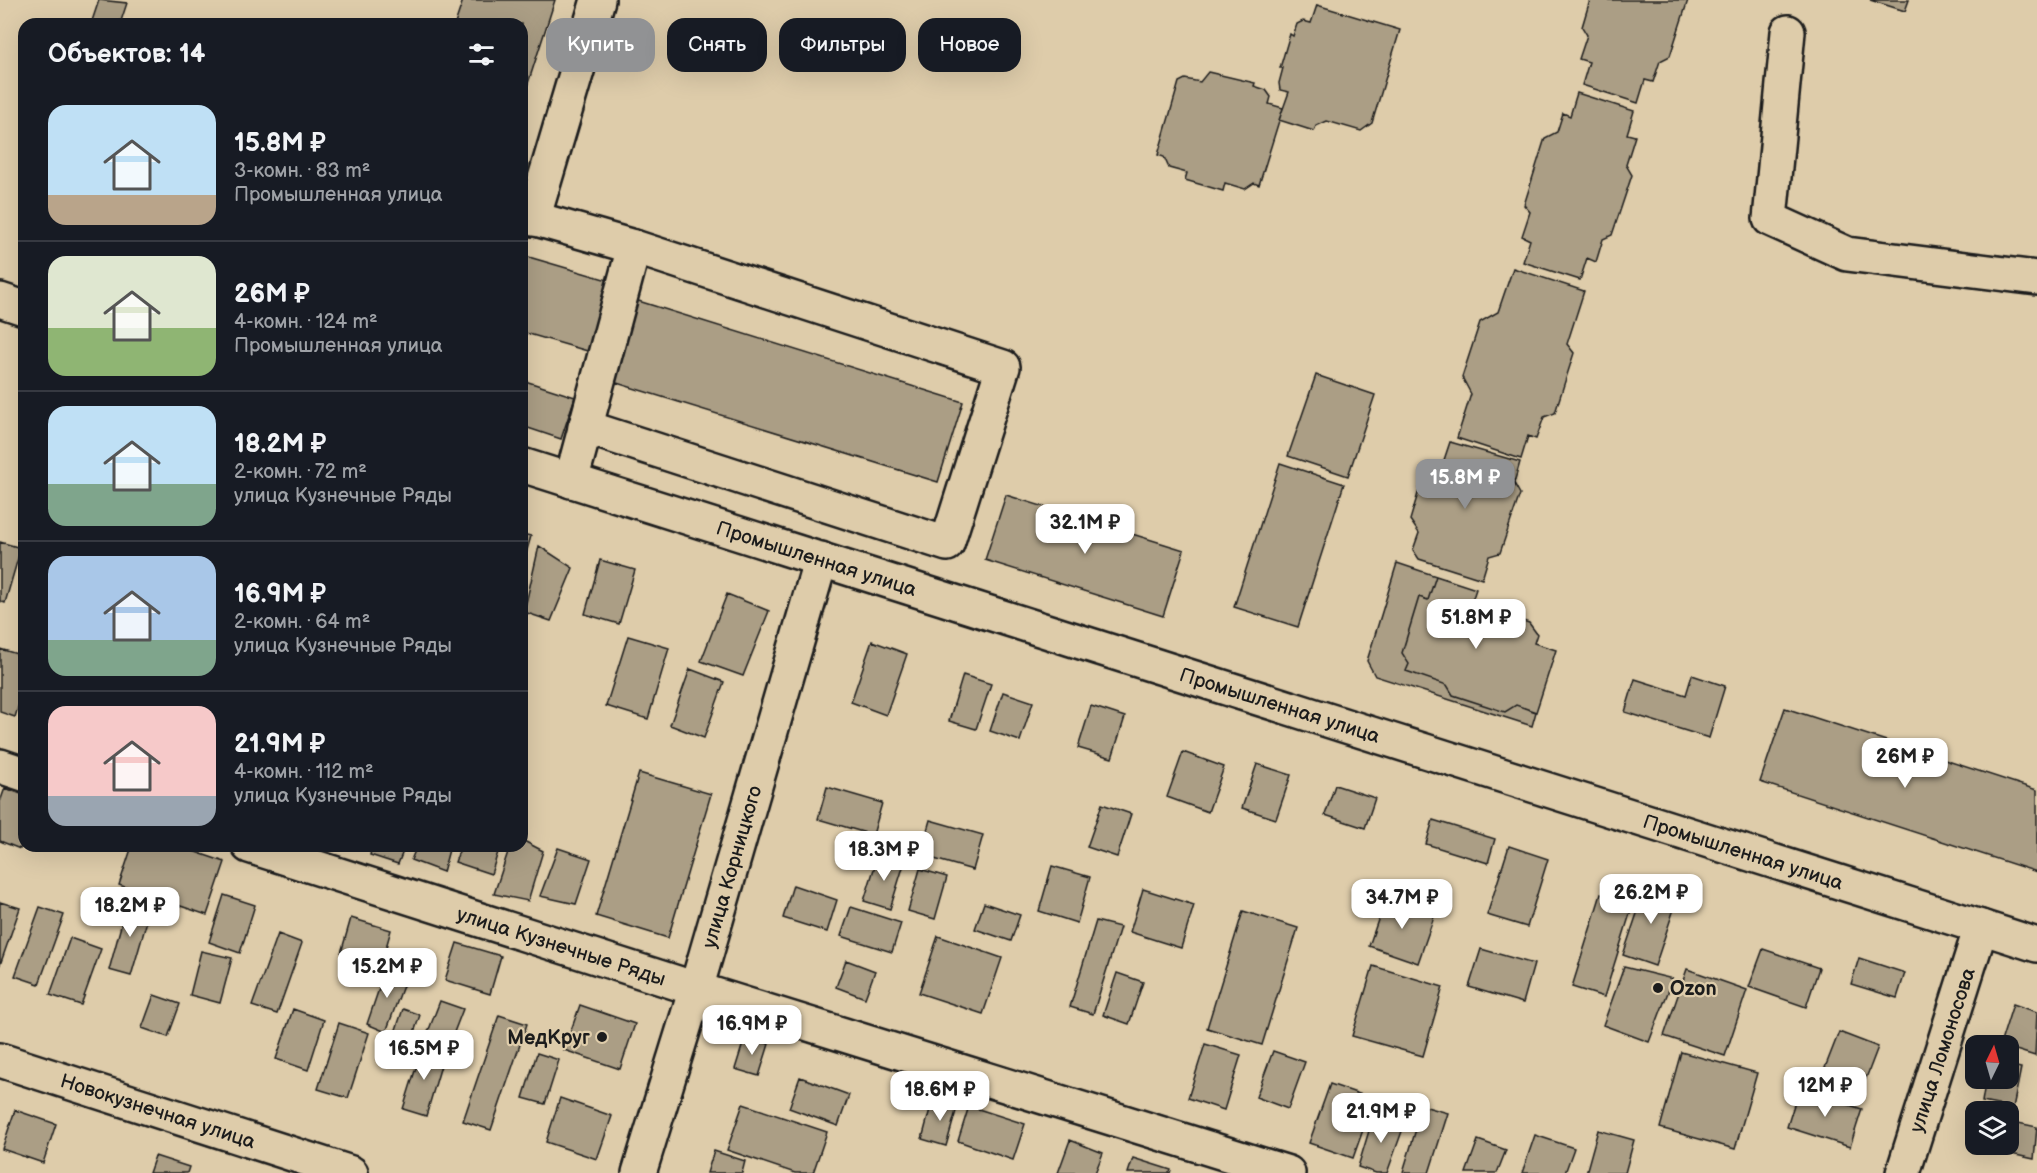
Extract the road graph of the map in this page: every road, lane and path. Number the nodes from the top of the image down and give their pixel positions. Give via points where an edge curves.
1 (598, 0) edge
2 (1788, 32) dead end
3 (528, 217) edge
4 (634, 247) junction
5 (2037, 278) edge
6 (0, 300) edge
7 (18, 306) edge
8 (585, 427) junction
9 (528, 467) edge
10 (571, 481) junction
11 (821, 559) junction
12 (0, 766) edge
13 (18, 772) edge
14 (268, 852) edge
15 (1981, 927) junction
16 (2037, 945) edge
17 (696, 989) junction
18 (0, 1060) edge
19 (351, 1173) edge
20 (639, 1173) edge
21 (1288, 1173) edge
22 (1903, 1173) edge

1 - 3 main road
2 - 5 main road via 1770,219 1847,254
3 - 4 main road
4 - 8 main road
4 - 8 main road via 1003,367 947,544
6 - 7 main road
8 - 10 main road
9 - 10 main road, Промышленная улица
10 - 11 main road, Промышленная улица
11 - 15 main road, Промышленная улица
11 - 17 main road, улица Корницкого
12 - 13 main road
14 - 17 main road, улица Кузнечные Ряды
15 - 16 main road, Промышленная улица
15 - 22 main road, улица Ломоносова
17 - 20 main road, улица Корницкого
17 - 21 main road, улица Кузнечные Ряды
18 - 19 main road, Новокузнечная улица

